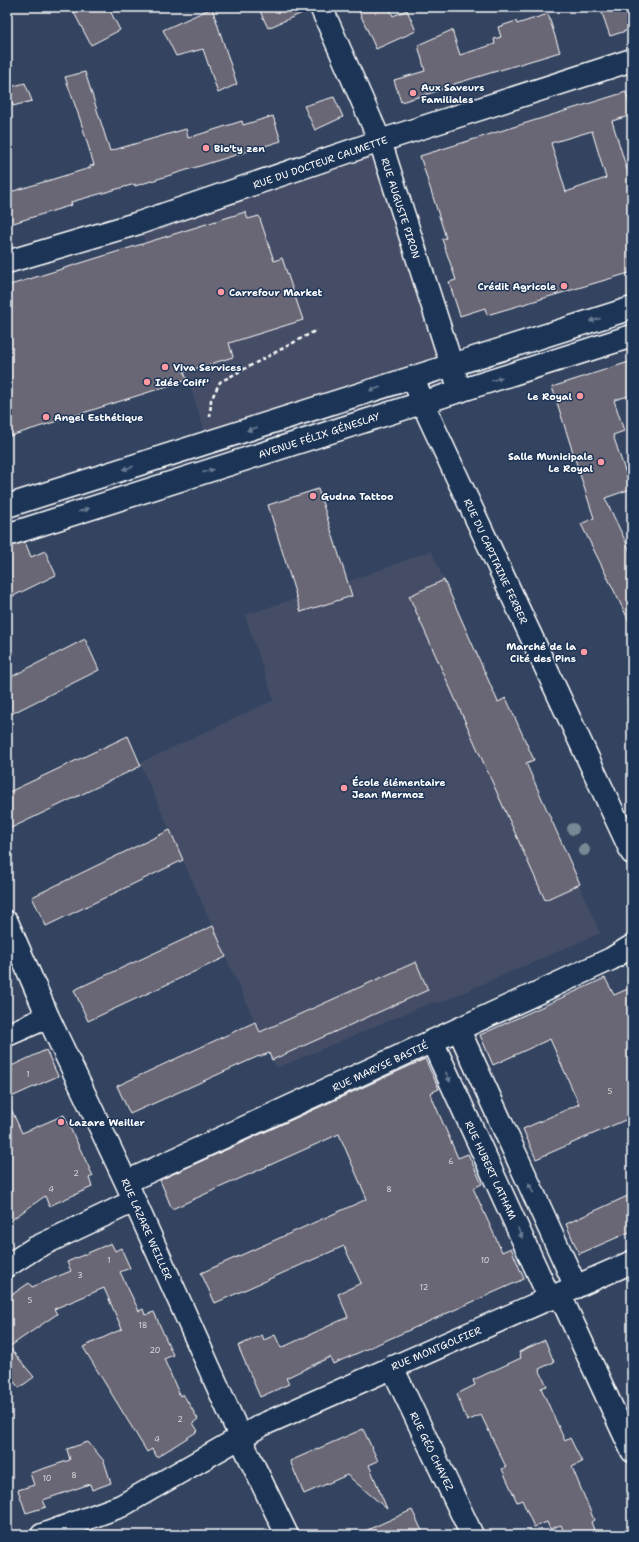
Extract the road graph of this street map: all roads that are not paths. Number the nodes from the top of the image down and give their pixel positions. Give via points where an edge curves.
1 (321, 7) edge
2 (632, 60) edge
3 (380, 141) junction
4 (7, 262) edge
5 (632, 308) edge
6 (632, 336) edge
7 (452, 365) junction
8 (413, 378) junction
9 (460, 391) junction
10 (423, 402) junction
11 (7, 506) edge
12 (7, 534) edge
13 (632, 853) edge
14 (7, 922) edge
15 (632, 946) edge
16 (48, 1017) junction
17 (459, 1030) junction
18 (7, 1035) edge
19 (432, 1042) junction
20 (130, 1192) junction
21 (632, 1262) edge
22 (7, 1266) edge
23 (562, 1294) junction
24 (392, 1367) junction
25 (241, 1438) junction
26 (632, 1451) edge
27 (42, 1535) edge
28 (288, 1535) edge
29 (472, 1535) edge

1 - 3 street, RUE AUGUSTE PIRON
2 - 3 street, RUE DU DOCTEUR CALMETTE
3 - 4 street, RUE DU DOCTEUR CALMETTE via 139,224
3 - 7 street, RUE AUGUSTE PIRON
5 -> 7 street
9 -> 6 street, AVENUE FÉLIX GÉNESLAY
7 - 8 street
7 - 9 street, RUE AUGUSTE PIRON
8 - 10 street, RUE DU CAPITAINE FERBER
8 -> 11 street
9 - 10 street, AVENUE FÉLIX GÉNESLAY
12 -> 10 street, AVENUE FÉLIX GÉNESLAY
10 - 13 street, RUE DU CAPITAINE FERBER
14 - 16 street, RUE LAZARE WEILLER
15 - 17 street, RUE MARYSE BASTIÉ via 611,959
16 - 18 street
16 - 20 street, RUE LAZARE WEILLER
17 - 19 street, RUE MARYSE BASTIÉ
23 -> 17 street, RUE HUBERT LATHAM
19 - 20 street, RUE MARYSE BASTIÉ
19 -> 23 street, RUE HUBERT LATHAM
20 - 22 street, RUE MARYSE BASTIÉ
20 - 25 street, RUE LAZARE WEILLER
21 - 23 street, RUE MONTGOLFIER
23 - 24 street, RUE MONTGOLFIER
23 - 26 street, RUE HUBERT LATHAM
24 - 25 street, RUE MONTGOLFIER via 262,1425
24 - 29 street, RUE GÉO CHAVEZ
25 - 27 street, RUE MONTGOLFIER via 121,1506
25 - 28 street, RUE LAZARE WEILLER

